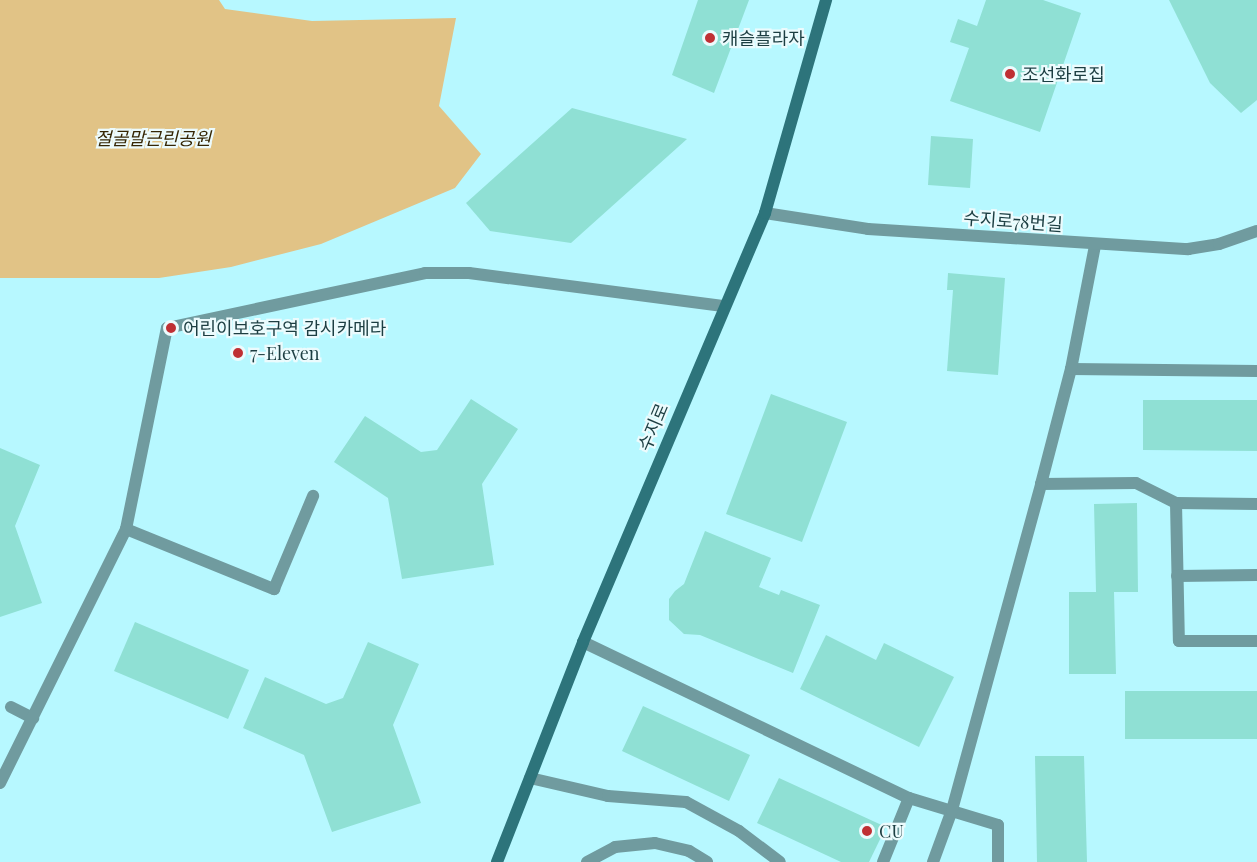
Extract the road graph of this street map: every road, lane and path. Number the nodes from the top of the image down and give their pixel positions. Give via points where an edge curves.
1 (825, 0) edge
2 (765, 213) junction
3 (1257, 231) edge
4 (1095, 244) junction
5 (723, 306) junction
6 (1071, 369) junction
7 (1257, 371) edge
8 (1041, 484) junction
9 (314, 496) dead end
10 (1176, 503) junction
11 (1257, 504) edge
12 (126, 529) junction
13 (1257, 575) edge
14 (1177, 576) junction
15 (1257, 641) edge
16 (583, 642) junction
17 (11, 707) dead end
18 (33, 718) junction
19 (530, 778) junction
20 (0, 783) edge
21 (909, 798) junction
22 (952, 810) junction
23 (497, 862) edge
24 (586, 862) edge
25 (707, 862) edge
26 (780, 862) edge
27 (883, 862) edge
28 (933, 862) edge
29 (998, 862) edge

1 - 2 main road, 수지로
2 - 4 street, 수지로78번길 via 868,229
2 - 5 main road, 수지로
3 - 4 street, 수지로78번길 via 1188,249
4 - 6 street
5 - 12 street via 469,273 425,273 167,328
5 - 16 main road, 수지로
6 - 7 street
6 - 8 street
8 - 10 street via 1136,483
8 - 22 street
9 - 12 street via 274,589
10 - 11 street
10 - 14 street
12 - 18 street
13 - 14 street
14 - 15 street via 1179,641
16 - 19 main road, 수지로
16 - 21 street
17 - 18 street
18 - 20 street
19 - 23 main road, 수지로
19 - 26 street via 608,796 686,802 739,831
21 - 22 street
21 - 27 street
22 - 28 street
22 - 29 street via 998,825
24 - 25 street via 615,847 655,843 689,851

